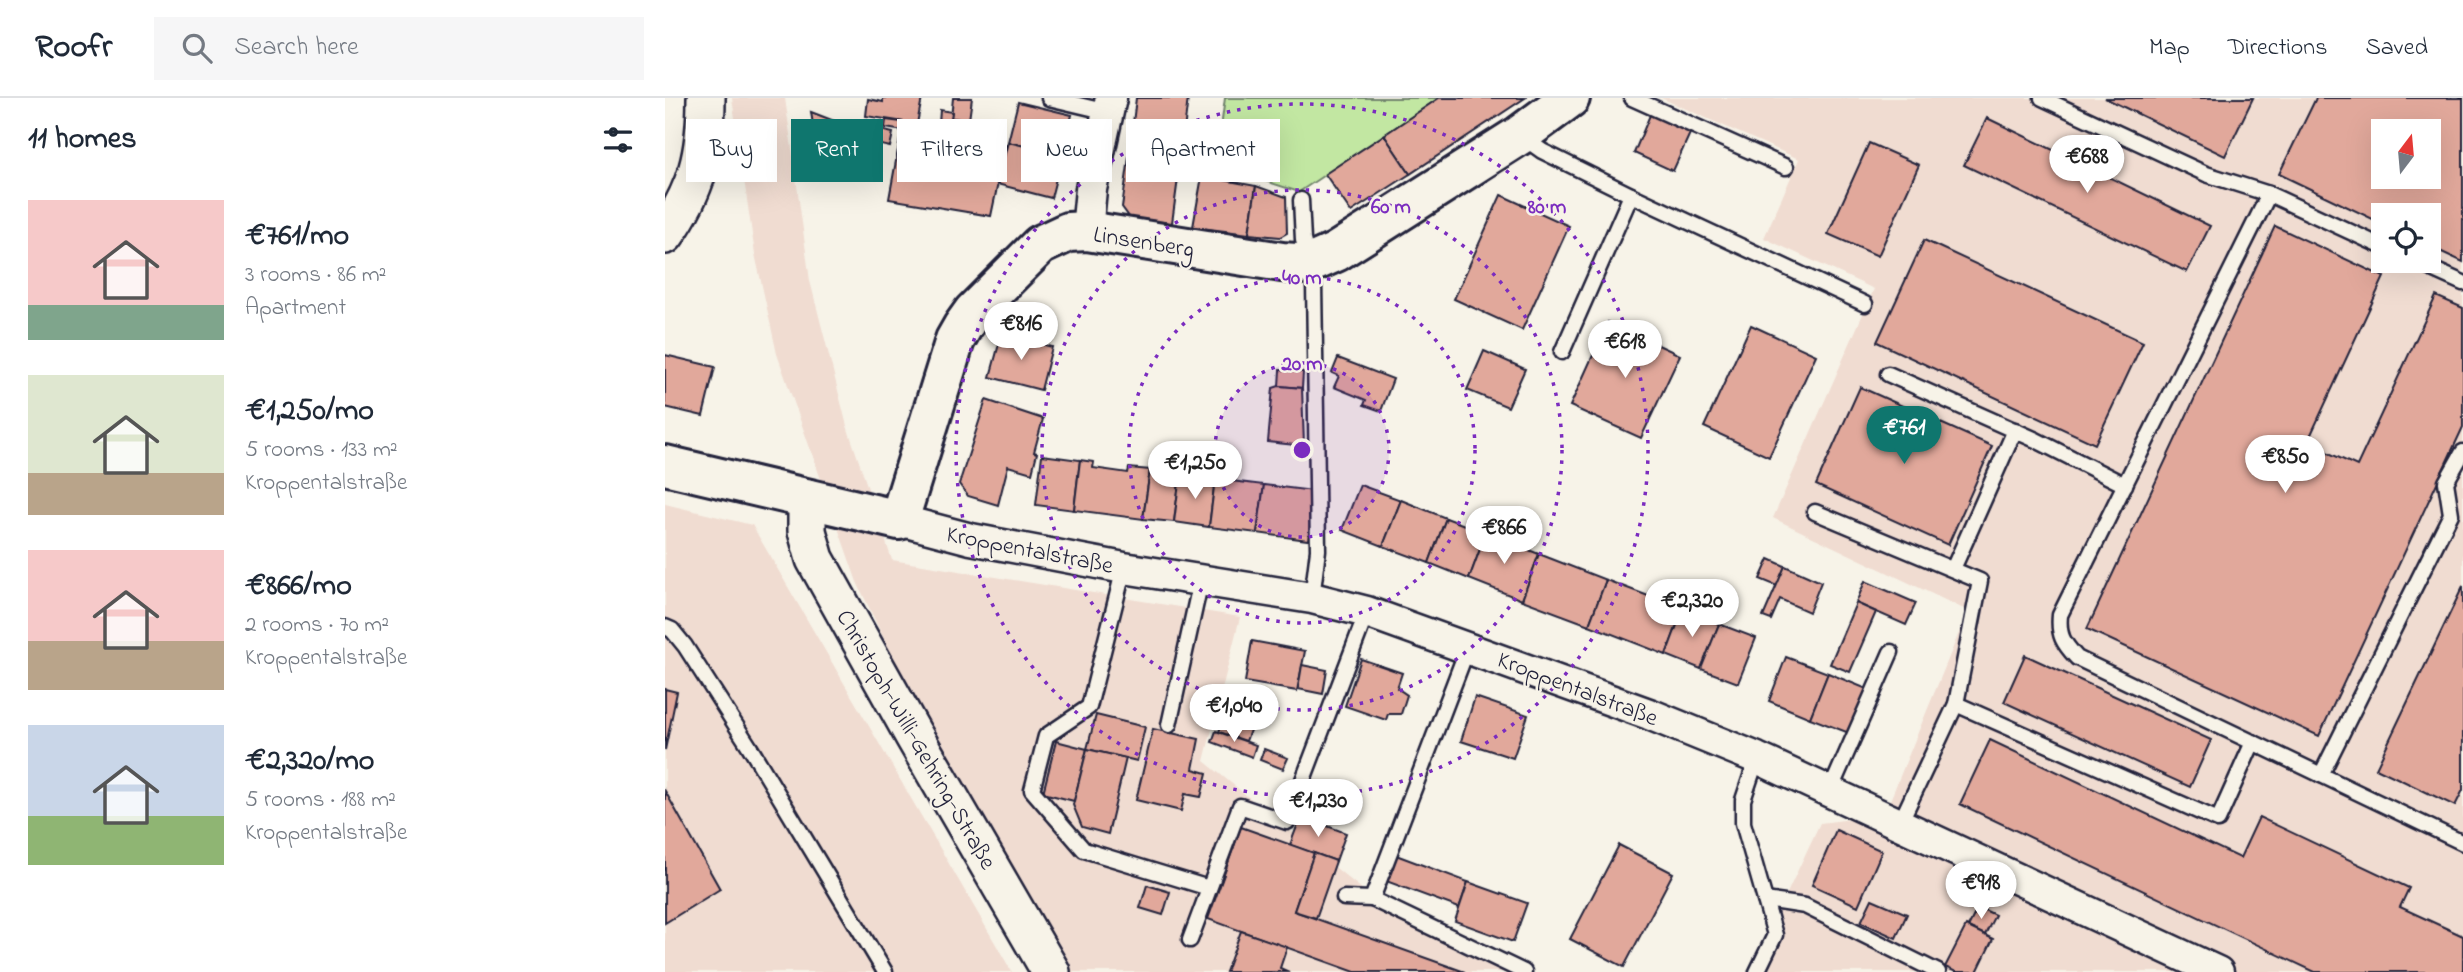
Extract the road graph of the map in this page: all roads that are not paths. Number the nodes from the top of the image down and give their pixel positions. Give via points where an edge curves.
1 (706, 98) edge
2 (1049, 98) edge
3 (1570, 98) edge
4 (1632, 98) edge
5 (2042, 98) edge
6 (1109, 105) edge
7 (1520, 135) junction
8 (1786, 167) dead end
9 (2269, 194) junction
10 (1631, 195) junction
11 (1301, 200) dead end
12 (1087, 231) junction
13 (665, 235) edge
14 (2371, 241) edge
15 (1309, 264) junction
16 (2441, 273) edge
17 (2463, 283) edge
18 (1864, 304) dead end
19 (1562, 352) dead end
20 (1888, 374) dead end
21 (2015, 430) junction
22 (2463, 452) edge
23 (665, 465) edge
24 (2125, 485) junction
25 (807, 498) junction
26 (1815, 512) dead end
27 (899, 520) junction
28 (1124, 568) junction
29 (1953, 569) junction
30 (1201, 580) junction
31 (1312, 598) junction
32 (1367, 612) junction
33 (665, 627) edge
34 (1468, 647) junction
35 (1891, 652) dead end
36 (1956, 704) junction
37 (1169, 725) dead end
38 (2253, 742) junction
39 (1757, 758) junction
40 (2321, 775) junction
41 (1830, 791) junction
42 (1900, 823) junction
43 (2463, 843) edge
44 (1209, 888) junction
45 (1344, 898) dead end
46 (1372, 899) junction
47 (1765, 900) junction
48 (1190, 940) dead end
49 (885, 972) edge
50 (1051, 972) edge
51 (1524, 972) edge
52 (1757, 972) edge
53 (1938, 972) edge
54 (2218, 972) edge

1 - 13 street via 704,151 698,172
2 - 6 lane
3 - 7 main road
4 - 8 lane
5 - 9 lane via 2206,174
6 - 12 street
7 - 10 lane via 1542,151
7 - 15 main road via 1336,252
9 - 14 lane
9 - 24 lane
10 - 18 lane
10 - 19 lane
11 - 15 lane
12 - 15 main road, Linsenberg
12 - 27 main road, Linsenberg via 1068,232 1040,245 972,312 953,348
15 - 31 lane via 1314,283 1318,550
16 - 17 lane
20 - 21 lane
21 - 24 lane
21 - 29 lane
22 - 40 lane via 2446,482 2451,514
23 - 25 main road
24 - 38 lane via 2060,615 2064,645 2077,657
25 - 27 main road
25 - 50 street, Christoph-Willi-Gehring-Straße via 807,531 815,559
26 - 29 lane
27 - 28 street, Kroppentalstraße via 971,539
28 - 30 street, Kroppentalstraße
28 - 44 lane via 1089,707 1046,737 1032,790 1084,850
29 - 36 lane via 1980,581
30 - 31 street, Kroppentalstraße
30 - 37 lane
31 - 32 street, Kroppentalstraße
32 - 34 street, Kroppentalstraße
32 - 44 lane via 1287,822 1240,806
33 - 49 lane via 685,646 735,724
34 - 39 street, Kroppentalstraße
34 - 46 lane
35 - 41 lane
36 - 38 lane via 2218,820
36 - 42 lane
38 - 40 lane
39 - 41 street, Kroppentalstraße
39 - 47 lane via 1743,800 1743,823
40 - 43 lane
41 - 42 street, Kroppentalstraße
42 - 54 street, Kroppentalstraße
44 - 48 lane
45 - 46 lane
46 - 51 lane
47 - 52 lane via 1775,935
47 - 53 lane via 1805,906

